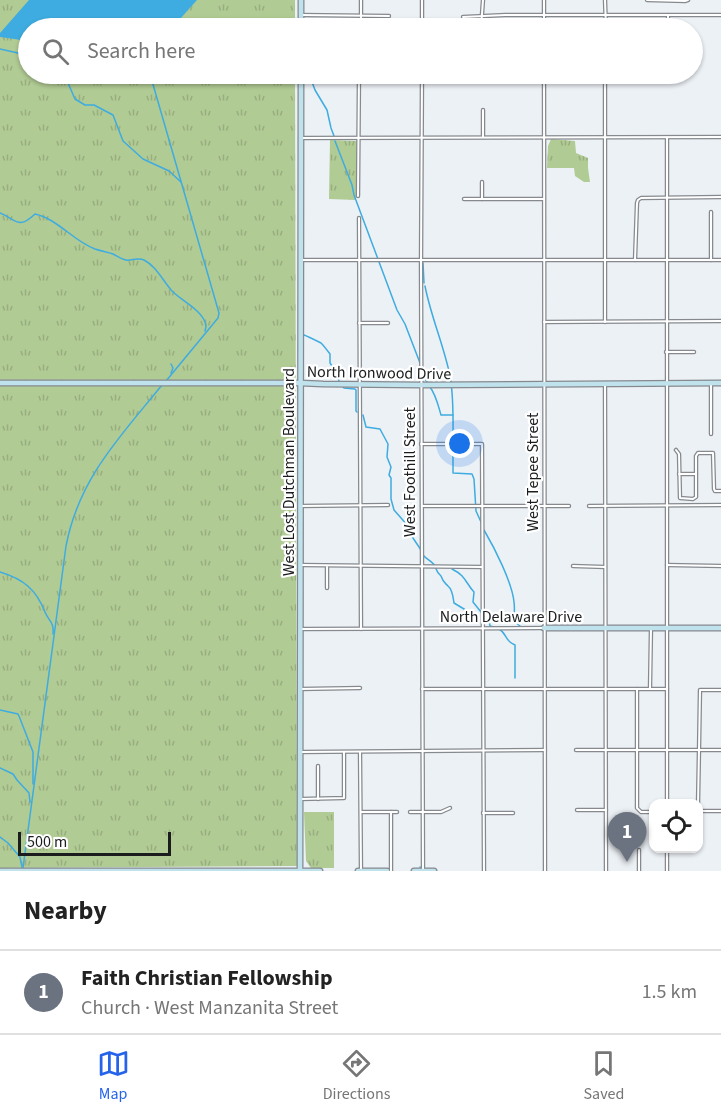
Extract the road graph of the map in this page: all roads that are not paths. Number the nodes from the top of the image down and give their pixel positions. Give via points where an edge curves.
1 (301, 0) edge
2 (361, 0) edge
3 (422, 0) edge
4 (483, 0) edge
5 (544, 0) edge
6 (605, 0) edge
7 (647, 0) edge
8 (688, 0) edge
9 (667, 1) edge
10 (301, 15) joint
11 (544, 15) junction
12 (606, 15) junction
13 (668, 15) joint
14 (721, 15) edge
15 (361, 16) junction
16 (389, 16) dead end
17 (483, 16) junction
18 (463, 17) dead end
19 (422, 18) edge
20 (300, 84) edge
21 (359, 84) edge
22 (422, 84) edge
23 (544, 84) edge
24 (606, 84) edge
25 (483, 110) dead end
26 (483, 137) junction
27 (721, 137) edge
28 (300, 138) junction
29 (359, 138) junction
30 (422, 138) junction
31 (544, 138) junction
32 (605, 138) junction
33 (667, 138) junction
34 (482, 182) dead end
35 (358, 196) dead end
36 (721, 197) edge
37 (464, 199) dead end
38 (482, 199) junction
39 (544, 199) junction
40 (667, 199) junction
41 (711, 212) dead end
42 (359, 218) dead end
43 (300, 260) junction
44 (359, 260) junction
45 (421, 260) junction
46 (544, 260) junction
47 (605, 260) junction
48 (635, 260) junction
49 (667, 260) junction
50 (711, 260) junction
51 (721, 260) edge
52 (605, 321) junction
53 (666, 321) junction
54 (721, 321) edge
55 (544, 322) junction
56 (359, 323) junction
57 (388, 323) dead end
58 (666, 352) junction
59 (694, 352) dead end
60 (666, 382) junction
61 (711, 382) junction
62 (721, 382) edge
63 (0, 383) edge
64 (300, 383) junction
65 (544, 383) junction
66 (605, 383) junction
67 (360, 384) junction
68 (421, 385) junction
69 (711, 434) dead end
70 (421, 444) junction
71 (676, 450) dead end
72 (679, 474) junction
73 (696, 474) junction
74 (721, 491) edge
75 (388, 505) dead end
76 (482, 505) junction
77 (721, 505) edge
78 (300, 506) junction
79 (361, 506) junction
80 (422, 506) junction
81 (544, 506) junction
82 (569, 506) dead end
83 (589, 506) dead end
84 (605, 506) junction
85 (666, 506) junction
86 (300, 565) junction
87 (667, 565) junction
88 (327, 566) junction
89 (422, 566) junction
90 (573, 566) dead end
91 (721, 566) edge
92 (360, 567) junction
93 (482, 567) junction
94 (605, 567) junction
95 (327, 588) dead end
96 (422, 628) junction
97 (483, 628) junction
98 (544, 628) junction
99 (606, 628) junction
100 (651, 628) junction
101 (667, 628) junction
102 (721, 628) edge
103 (300, 629) junction
104 (360, 629) junction
105 (360, 688) dead end
106 (300, 689) junction
107 (422, 689) junction
108 (606, 689) junction
109 (637, 689) junction
110 (650, 689) junction
111 (667, 689) junction
112 (483, 690) junction
113 (544, 690) junction
114 (721, 690) edge
115 (422, 750) junction
116 (483, 750) junction
117 (545, 750) junction
118 (576, 750) dead end
119 (606, 750) junction
120 (637, 750) junction
121 (667, 750) junction
122 (699, 750) junction
123 (721, 750) edge
124 (301, 752) junction
125 (344, 752) junction
126 (360, 752) junction
127 (318, 766) dead end
128 (301, 799) junction
129 (318, 799) junction
130 (667, 799) edge
131 (698, 799) edge
132 (450, 808) dead end
133 (577, 810) dead end
134 (606, 810) junction
135 (721, 811) edge
136 (361, 812) junction
137 (391, 812) junction
138 (397, 812) dead end
139 (410, 812) dead end
140 (422, 812) junction
141 (649, 812) edge
142 (703, 812) edge
143 (483, 813) junction
144 (513, 813) dead end
145 (639, 850) dead end
146 (667, 853) edge
147 (0, 871) edge
148 (300, 871) edge
149 (320, 871) edge
150 (360, 871) edge
151 (389, 871) edge
152 (414, 871) edge
153 (423, 871) edge
154 (434, 871) edge
155 (483, 871) edge
156 (545, 871) edge
157 (606, 871) edge
158 (639, 871) edge
159 (667, 871) edge

1 - 10 street
2 - 15 street
3 - 19 street
4 - 17 street
5 - 11 street
6 - 12 street
7 - 9 street
8 - 9 street
10 - 15 street
11 - 12 street
11 - 17 street
12 - 13 street
13 - 14 street
15 - 16 street
17 - 18 street
20 - 28 street, West Lost Dutchman Boulevard
21 - 29 street
22 - 30 street, West Foothill Street
23 - 31 street, West Tepee Street
24 - 32 street
25 - 26 street
26 - 30 street
26 - 31 street
27 - 33 street
28 - 29 street
28 - 43 street, West Lost Dutchman Boulevard
29 - 30 street
29 - 35 street
30 - 45 street, West Foothill Street
31 - 32 street
31 - 39 street, West Tepee Street
32 - 33 street
32 - 47 street
33 - 40 street
34 - 38 street
36 - 40 street
37 - 38 street
38 - 39 street
39 - 46 street, West Tepee Street
40 - 48 street via 641,198 636,203
40 - 49 street
41 - 50 street
42 - 44 street
43 - 44 street
43 - 64 street, West Lost Dutchman Boulevard
44 - 45 street
44 - 56 street
45 - 46 street
45 - 68 street, West Foothill Street
46 - 47 street
46 - 55 street, West Tepee Street
47 - 48 street
47 - 52 street
48 - 49 street
49 - 50 street
49 - 53 street
50 - 51 street
52 - 53 street
52 - 55 street
53 - 54 street
53 - 58 street
55 - 65 street, West Tepee Street
56 - 57 street
56 - 67 street
58 - 59 street
58 - 60 street
60 - 61 street, North Ironwood Drive
60 - 66 street, North Ironwood Drive
60 - 85 street
61 - 62 street, North Ironwood Drive
61 - 69 street
63 - 64 street, North Ironwood Drive
64 - 67 street, North Ironwood Drive
64 - 78 street, West Lost Dutchman Boulevard
65 - 66 street, North Ironwood Drive
65 - 68 street, North Ironwood Drive
65 - 81 street, West Tepee Street
66 - 84 street
67 - 68 street, North Ironwood Drive
67 - 79 street
68 - 70 street, West Foothill Street
70 - 76 street via 482,444
70 - 80 street, West Foothill Street
71 - 72 street
72 - 73 street
72 - 73 street via 680,498 696,498
73 - 74 street via 697,454 713,453 714,490
75 - 79 street
76 - 80 street
76 - 81 street
76 - 93 street
77 - 85 street
78 - 79 street
78 - 86 street, West Lost Dutchman Boulevard
79 - 92 street
80 - 89 street, West Foothill Street
81 - 82 street
81 - 98 street, West Tepee Street
83 - 84 street
84 - 85 street
84 - 94 street
85 - 87 street
86 - 88 street
86 - 103 street, West Lost Dutchman Boulevard
87 - 91 street
87 - 101 street
88 - 92 street
88 - 95 street
89 - 92 street
89 - 93 street
89 - 96 street, West Foothill Street
90 - 94 street
92 - 104 street
93 - 97 street
94 - 99 street
96 - 97 street, North Delaware Drive
96 - 104 street, North Delaware Drive
96 - 107 street, West Foothill Street
97 - 98 street, North Delaware Drive
97 - 112 street
98 - 99 street, North Delaware Drive
98 - 113 street, West Tepee Street
99 - 100 street, North Delaware Drive
99 - 108 street
100 - 101 street, North Delaware Drive
100 - 110 street
101 - 102 street, North Delaware Drive
101 - 111 street
103 - 104 street, North Delaware Drive
103 - 106 street, West Lost Dutchman Boulevard
105 - 106 street
106 - 124 street, West Lost Dutchman Boulevard
107 - 112 street
107 - 115 street, West Foothill Street
108 - 109 street
108 - 113 street
108 - 119 street
109 - 110 street
109 - 120 street
110 - 111 street
111 - 121 street
112 - 113 street
112 - 116 street
113 - 117 street, West Tepee Street
114 - 122 street via 700,690
115 - 116 street
115 - 126 street
115 - 140 street, West Foothill Street
116 - 117 street
116 - 143 street
117 - 156 street, West Tepee Street
118 - 119 street
119 - 120 street
119 - 134 street
120 - 121 street
120 - 141 street via 638,810
121 - 122 street
121 - 130 street
122 - 123 street
122 - 131 street
124 - 125 street
124 - 128 street, West Lost Dutchman Boulevard
125 - 126 street
125 - 129 street via 344,798
126 - 136 street
127 - 129 street
128 - 129 street
128 - 148 street, West Lost Dutchman Boulevard
132 - 140 street
133 - 134 street
134 - 157 street
135 - 142 street
136 - 137 street
136 - 150 street
137 - 138 street
137 - 151 street
139 - 140 street
140 - 153 street, West Foothill Street
143 - 144 street
143 - 155 street
145 - 158 street
146 - 159 street
147 - 148 street
148 - 149 street
150 - 151 street
152 - 153 street
153 - 154 street

